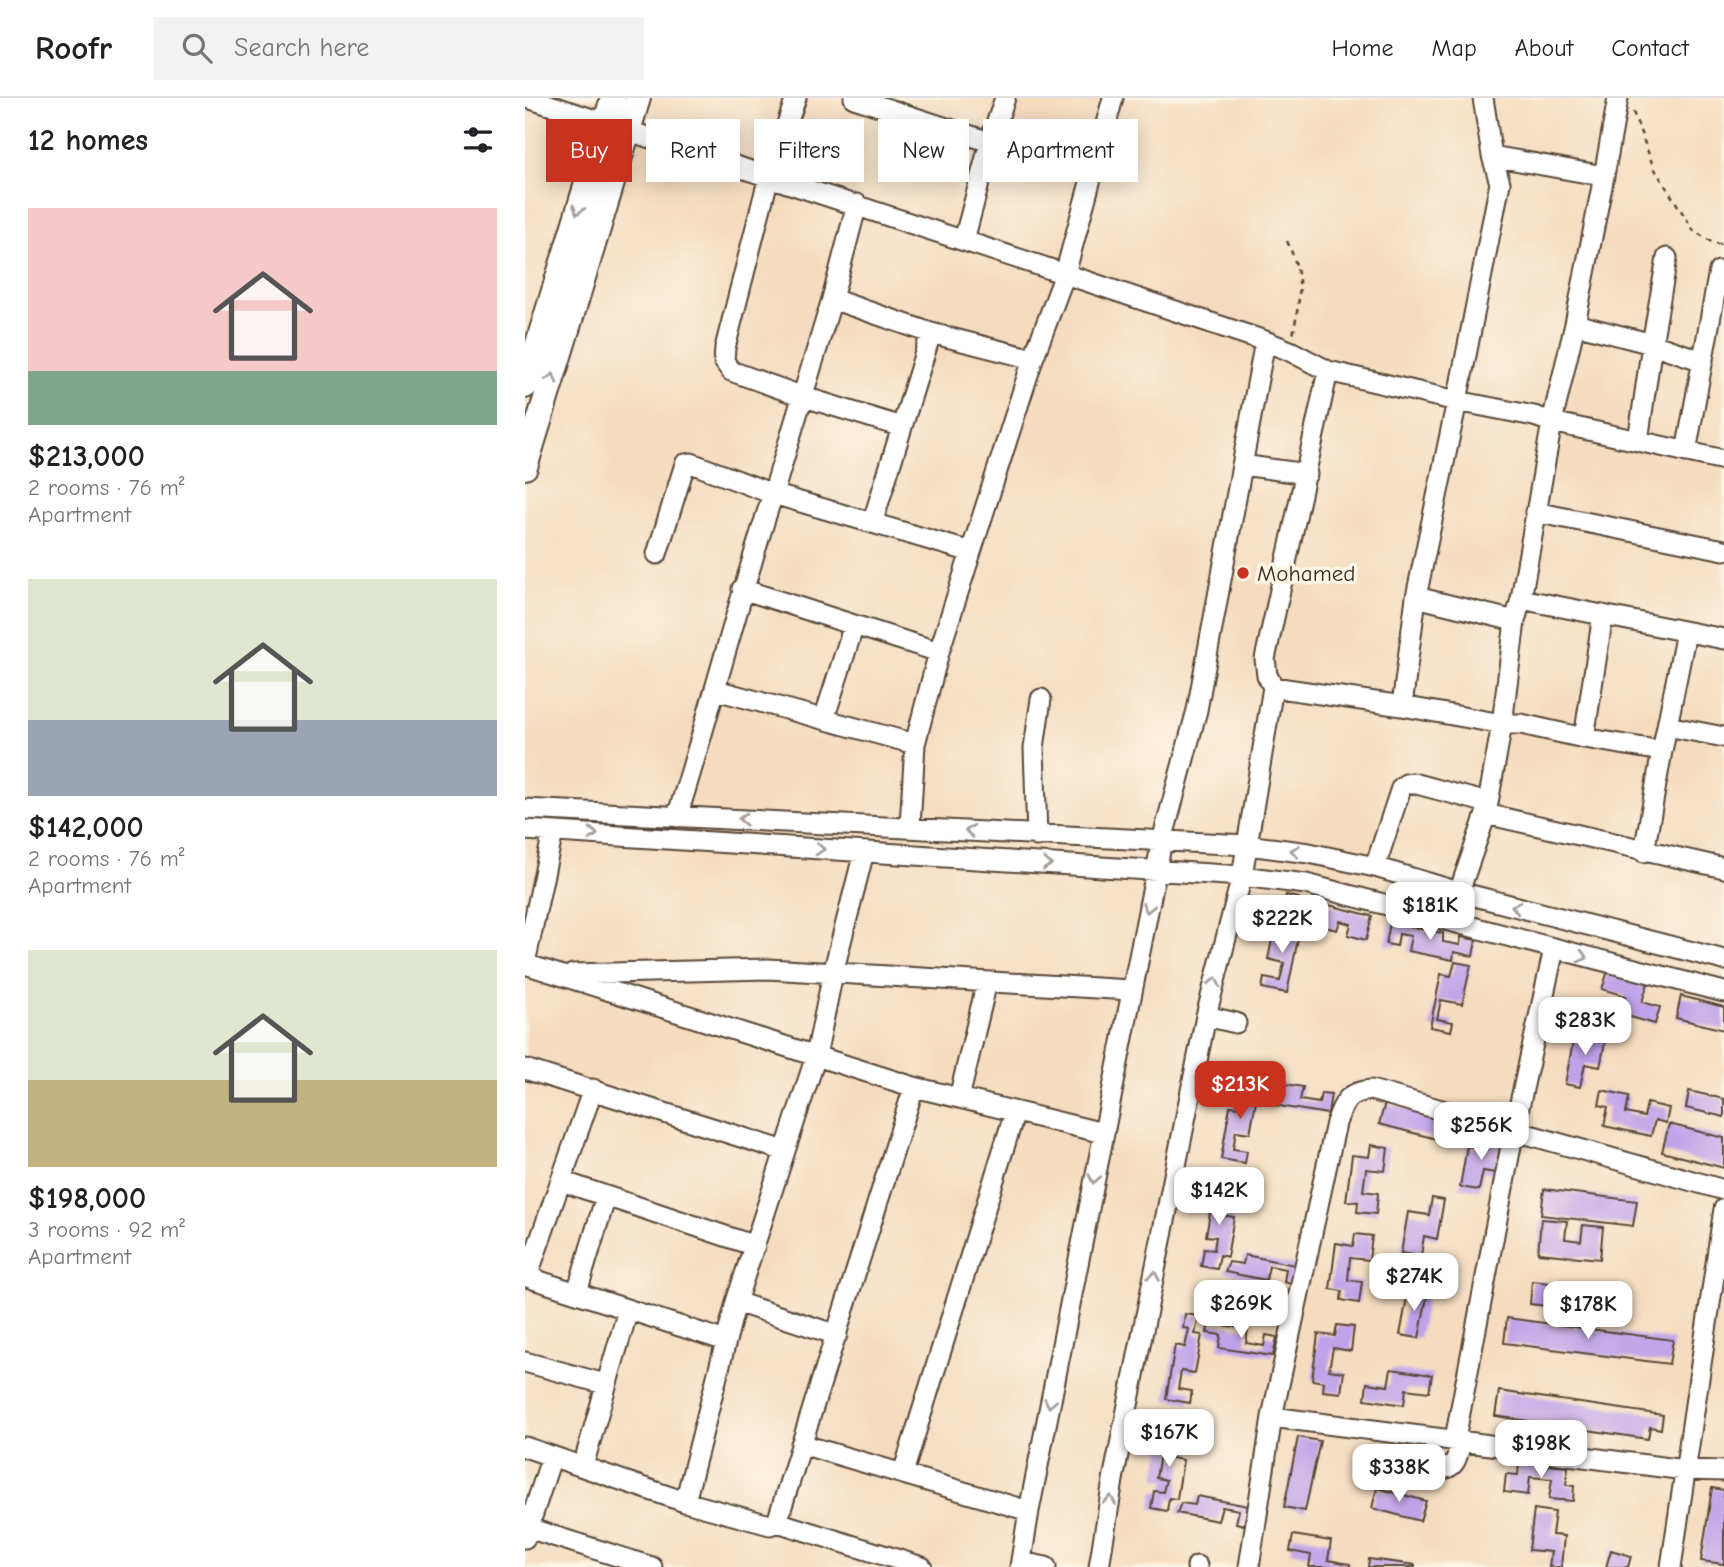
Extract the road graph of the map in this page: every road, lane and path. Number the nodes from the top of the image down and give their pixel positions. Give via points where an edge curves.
1 (528, 98) edge
2 (613, 98) edge
3 (638, 98) edge
4 (796, 98) edge
5 (854, 98) edge
6 (1005, 98) edge
7 (1113, 98) edge
8 (1483, 98) edge
9 (1625, 104) edge
10 (902, 105) edge
11 (594, 119) edge
12 (615, 119) edge
13 (622, 119) edge
14 (789, 119) edge
15 (998, 119) edge
16 (632, 131) edge
17 (983, 139) edge
18 (1492, 156) junction
19 (983, 168) edge
20 (754, 171) edge
21 (1604, 176) junction
22 (596, 182) edge
23 (601, 182) edge
24 (767, 182) edge
25 (788, 182) edge
26 (857, 204) junction
27 (964, 240) junction
28 (1287, 241) dead end
29 (1724, 244) edge
30 (1667, 258) dead end
31 (1719, 271) dead end
32 (1065, 274) junction
33 (832, 299) junction
34 (1575, 324) junction
35 (932, 333) junction
36 (1265, 341) junction
37 (1652, 344) junction
38 (1290, 351) junction
39 (1033, 359) junction
40 (1703, 361) junction
41 (1328, 372) junction
42 (525, 386) edge
43 (801, 396) junction
44 (1457, 401) junction
45 (1552, 422) junction
46 (902, 427) junction
47 (1638, 441) junction
48 (1686, 452) junction
49 (1724, 460) edge
50 (1242, 465) junction
51 (525, 467) edge
52 (1307, 474) junction
53 (773, 494) junction
54 (1535, 512) junction
55 (873, 521) junction
56 (1724, 550) edge
57 (971, 552) junction
58 (657, 554) dead end
59 (742, 589) junction
60 (1416, 597) junction
61 (1521, 599) junction
62 (1603, 615) junction
63 (1514, 621) junction
64 (854, 625) junction
65 (1686, 632) junction
66 (1724, 639) edge
67 (939, 652) junction
68 (1273, 687) junction
69 (716, 690) junction
70 (1041, 699) dead end
71 (1402, 706) junction
72 (824, 719) junction
73 (1503, 724) junction
74 (1667, 726) junction
75 (1724, 737) edge
76 (1584, 738) junction
77 (915, 744) junction
78 (1662, 751) junction
79 (525, 809) edge
80 (1487, 809) junction
81 (677, 817) junction
82 (910, 826) junction
83 (525, 830) edge
84 (552, 832) junction
85 (1037, 836) junction
86 (1162, 842) junction
87 (1247, 845) junction
88 (864, 852) junction
89 (1644, 852) junction
90 (1375, 867) junction
91 (1724, 868) edge
92 (1156, 870) junction
93 (1242, 876) junction
94 (1459, 892) junction
95 (1554, 949) junction
96 (1724, 960) edge
97 (525, 964) edge
98 (834, 973) junction
99 (558, 974) junction
100 (988, 982) junction
101 (1131, 990) junction
102 (1724, 992) edge
103 (1206, 1016) junction
104 (1236, 1023) dead end
105 (816, 1056) junction
106 (525, 1069) edge
107 (914, 1087) junction
108 (593, 1090) junction
109 (959, 1098) junction
110 (1015, 1112) junction
111 (1514, 1130) junction
112 (1103, 1133) junction
113 (785, 1151) junction
114 (561, 1181) junction
115 (1724, 1190) edge
116 (606, 1196) junction
117 (1724, 1209) edge
118 (755, 1246) junction
119 (526, 1277) edge
120 (577, 1292) junction
121 (736, 1302) junction
122 (628, 1310) junction
123 (837, 1335) junction
124 (1715, 1336) edge
125 (726, 1341) junction
126 (525, 1362) edge
127 (605, 1384) junction
128 (1272, 1416) junction
129 (1458, 1440) junction
130 (801, 1444) junction
131 (525, 1447) edge
132 (552, 1456) junction
133 (583, 1466) junction
134 (1440, 1469) dead end
135 (1685, 1470) junction
136 (1724, 1471) edge
137 (904, 1473) junction
138 (685, 1502) junction
139 (1029, 1511) junction
140 (777, 1522) junction
141 (526, 1533) edge
142 (1020, 1565) edge
143 (652, 1567) edge
144 (922, 1567) edge
145 (1047, 1567) edge
146 (1099, 1567) edge
147 (1249, 1567) edge
148 (1671, 1567) edge

1 - 11 street
2 - 12 main road
3 - 13 main road
4 - 14 street
5 - 10 street
6 - 15 street
7 - 32 street
8 - 18 street
9 - 21 street
9 - 29 path via 1654,168 1694,231 1715,244
10 - 17 street
16 - 20 street
18 - 21 street
18 - 44 street via 1500,184
19 - 27 street
21 - 34 street
22 -> 42 main road
51 -> 23 main road
24 - 43 street via 725,361 731,371
25 - 26 street
26 - 27 street
26 - 33 street
27 - 32 street
28 - 38 path via 1301,285
30 - 37 street
31 - 40 street
32 - 36 street
32 - 39 street
33 - 35 street
33 - 43 street
34 - 37 street
34 - 45 street
35 - 39 street
35 - 46 street
36 - 38 street
36 - 50 street
37 - 40 street
37 - 47 street
38 - 41 street
39 - 57 street
40 - 48 street
41 - 44 street
41 - 52 street
43 - 46 street
43 - 53 street
44 - 45 street
44 - 60 street
45 - 47 street
45 - 54 street
46 - 55 street
47 - 48 street
48 - 49 street
50 - 52 street
50 - 86 street via 1197,710
52 - 68 street via 1265,659
53 - 55 street
53 - 58 street via 685,464
53 - 59 street
54 - 56 street
54 - 61 street
55 - 57 street
57 - 67 street
59 - 64 street
59 - 69 street
60 - 63 street
60 - 71 street
61 - 62 street
61 - 63 street
62 - 65 street
62 - 76 street
63 - 73 street
64 - 67 street
64 - 72 street
65 - 66 street
65 - 74 street
67 - 77 street
68 - 71 street
68 - 87 street
69 - 72 street
69 - 81 street
70 - 85 street via 1034,748
71 - 73 street
72 - 77 street
73 - 76 street
73 - 80 street
74 - 75 street
74 - 78 street
76 - 78 street
77 - 82 street
78 - 89 street
79 - 81 street
80 - 89 street
80 - 90 street via 1406,784
80 - 94 street
82 -> 81 street
85 -> 82 street
83 - 84 street
84 -> 88 street
84 - 97 street
85 - 86 street
86 - 87 street
86 - 92 street
90 -> 87 street
87 - 93 street
88 -> 92 street
88 - 98 street
89 - 91 street
90 - 94 street
92 - 93 street
92 -> 101 street
93 - 95 street via 1336,890
103 -> 93 street
96 -> 94 street
95 -> 102 street
95 - 111 street
97 - 99 street
98 - 99 street via 768,969
98 - 100 street
98 - 105 street
99 - 105 street
100 - 101 street
100 - 109 street
101 - 112 street
103 - 104 street
146 -> 103 street
105 - 107 street
105 - 113 street
106 - 108 street
107 - 109 street
107 - 123 street
108 - 113 street
108 - 114 street
109 - 110 street
110 - 112 street
110 - 137 street
111 - 115 street
111 - 128 street via 1371,1090 1356,1091 1344,1103
111 - 129 street via 1477,1291
112 -> 139 street
113 - 118 street
114 - 116 street
114 - 119 street
116 - 118 street
116 - 120 street
117 - 124 street
118 - 121 street
119 - 120 street
120 - 122 street
121 - 123 street
121 - 125 street
122 - 125 street
122 - 127 street
123 - 130 street
124 - 135 street
125 - 138 street
126 - 127 street
127 - 133 street
128 - 129 street
128 - 147 street
129 - 134 street via 1454,1464
129 - 135 street
130 - 137 street
130 - 140 street
131 - 132 street
132 - 133 street
132 - 141 street
133 - 138 street
135 - 136 street
135 - 148 street
137 - 139 street
138 - 140 street via 770,1525
139 - 142 street
140 - 144 street
141 - 143 street
142 - 145 street

